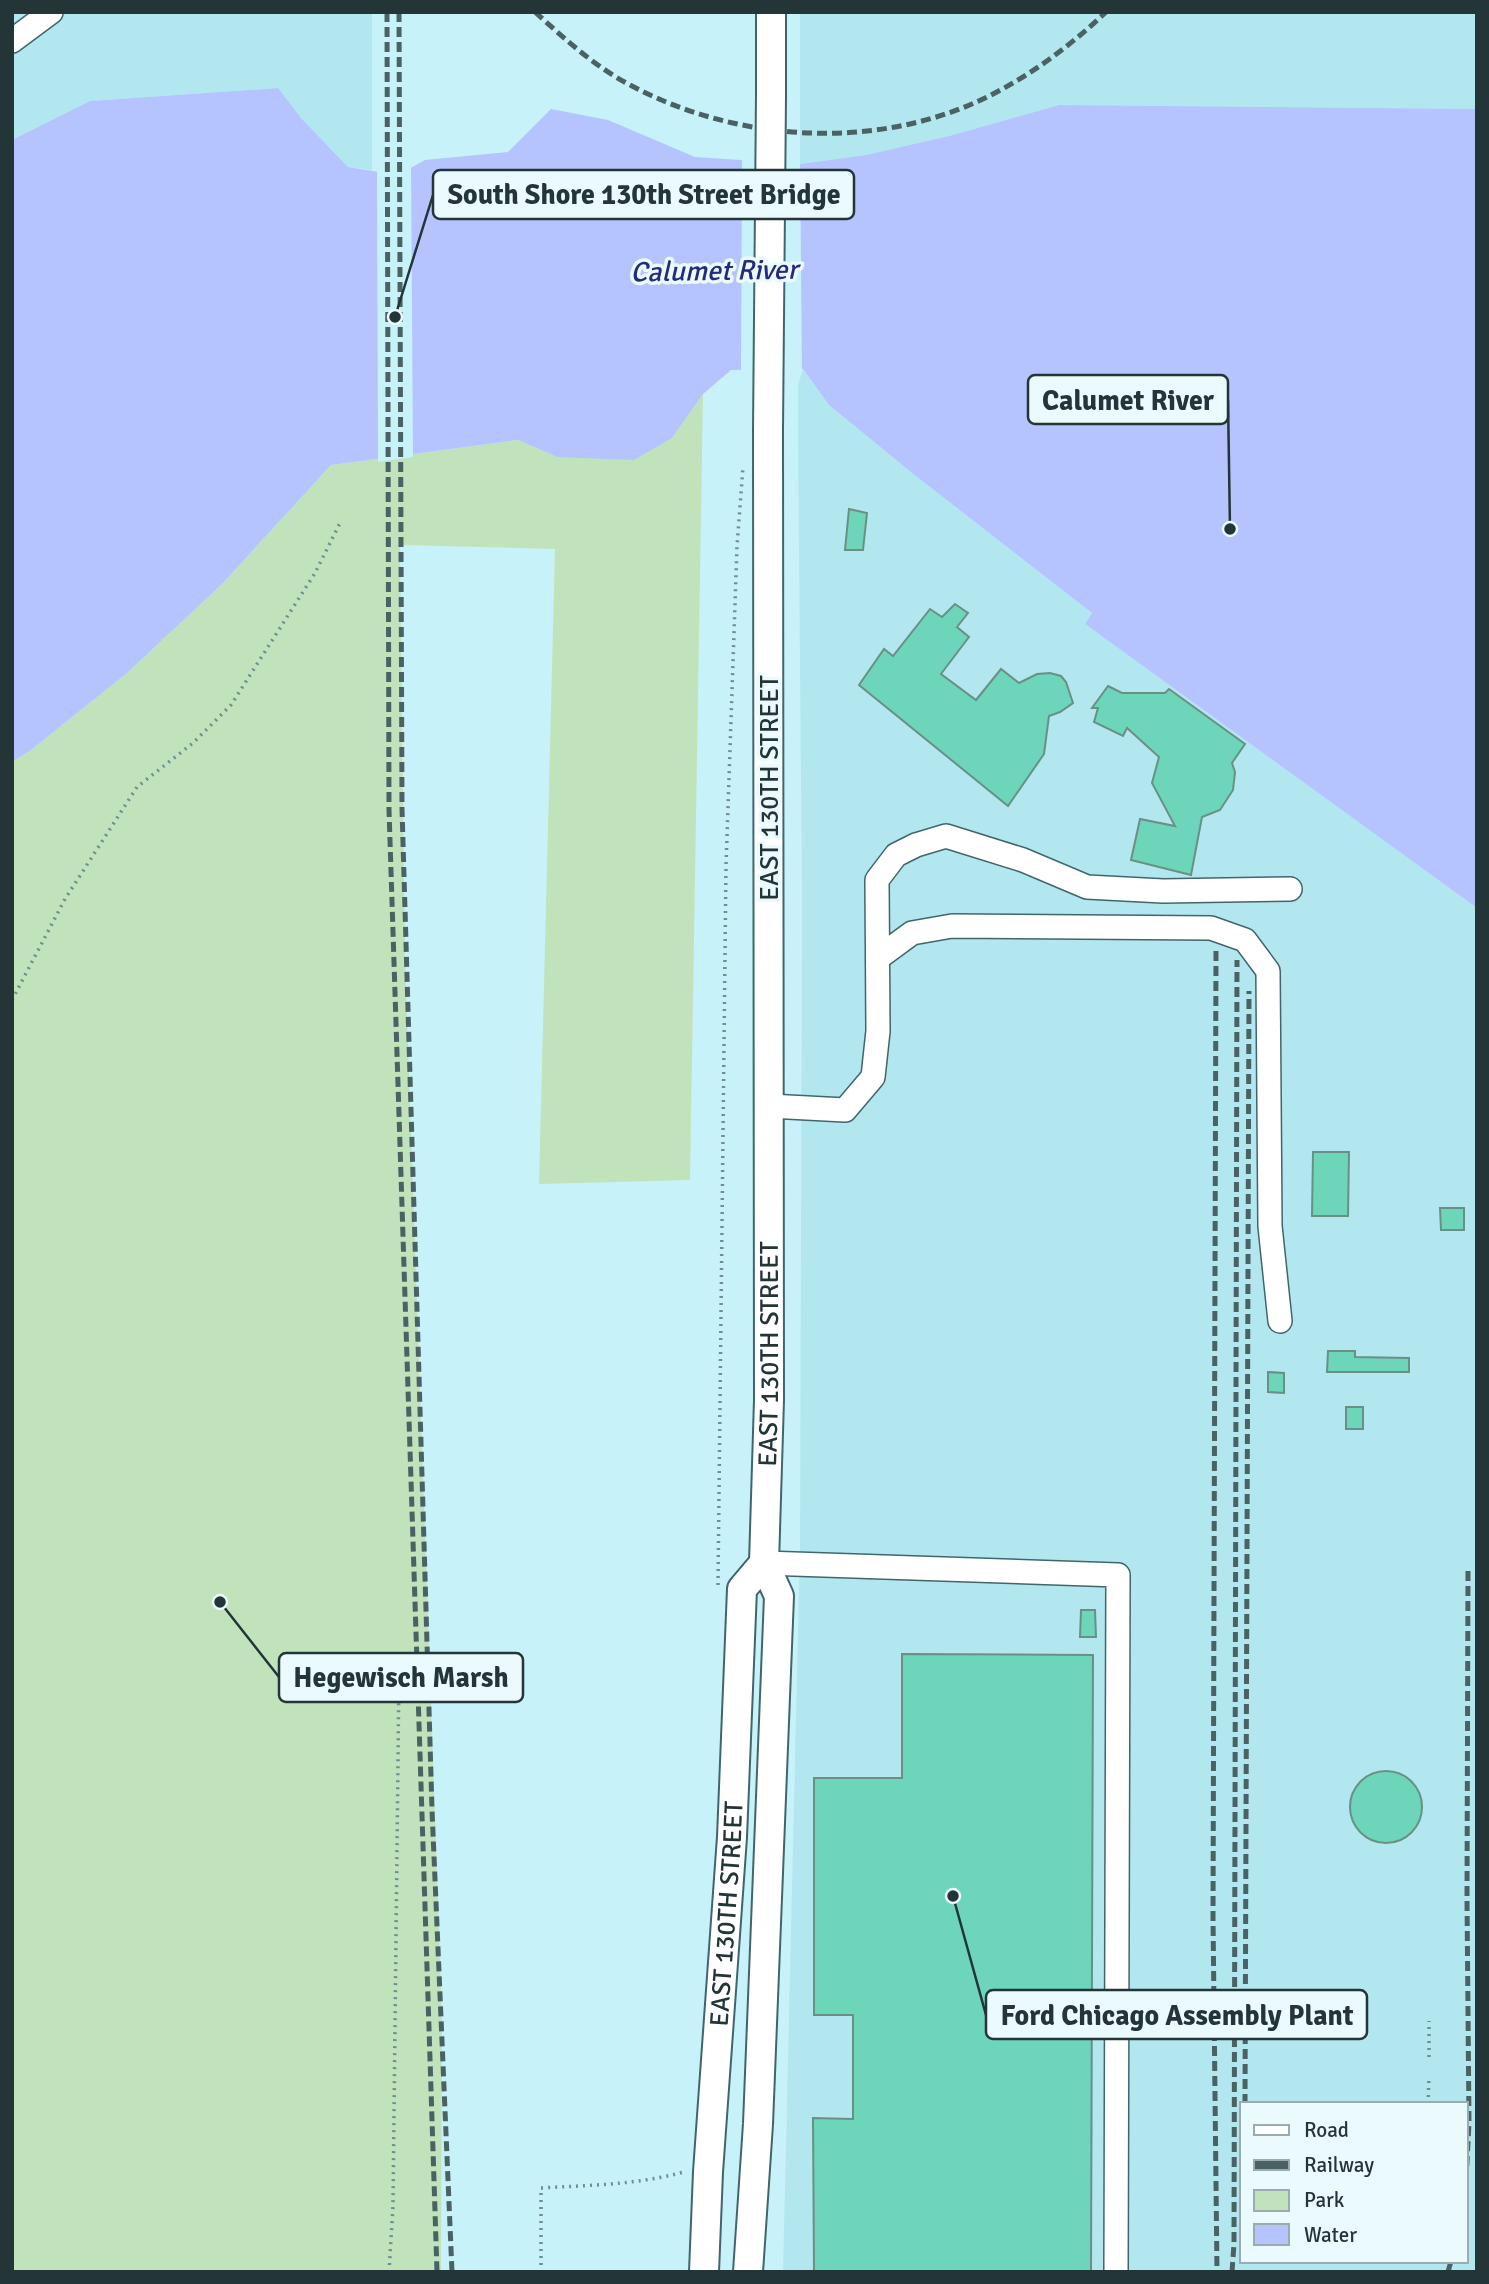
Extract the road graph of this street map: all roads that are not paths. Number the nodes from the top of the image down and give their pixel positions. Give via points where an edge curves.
1 (51, 12) edge
2 (771, 12) edge
3 (12, 41) edge
4 (1290, 888) dead end
5 (878, 958) junction
6 (769, 1106) junction
7 (1280, 1321) dead end
8 (764, 1563) junction
9 (704, 2272) edge
10 (748, 2272) edge
11 (1116, 2272) edge

1 - 3 lane
2 - 6 main road, EAST 130TH STREET, bridge
4 - 5 lane via 1163,891 1087,887 1023,860 946,836 896,855 877,880
5 - 6 lane via 873,1077 845,1110
5 - 7 lane via 912,933 952,926 1211,928 1245,940 1268,971 1270,1226
6 - 8 main road, EAST 130TH STREET
8 - 9 main road, EAST 130TH STREET via 742,1589 732,1837
8 - 10 main road, EAST 130TH STREET via 779,1596
8 - 11 lane via 1118,1575

